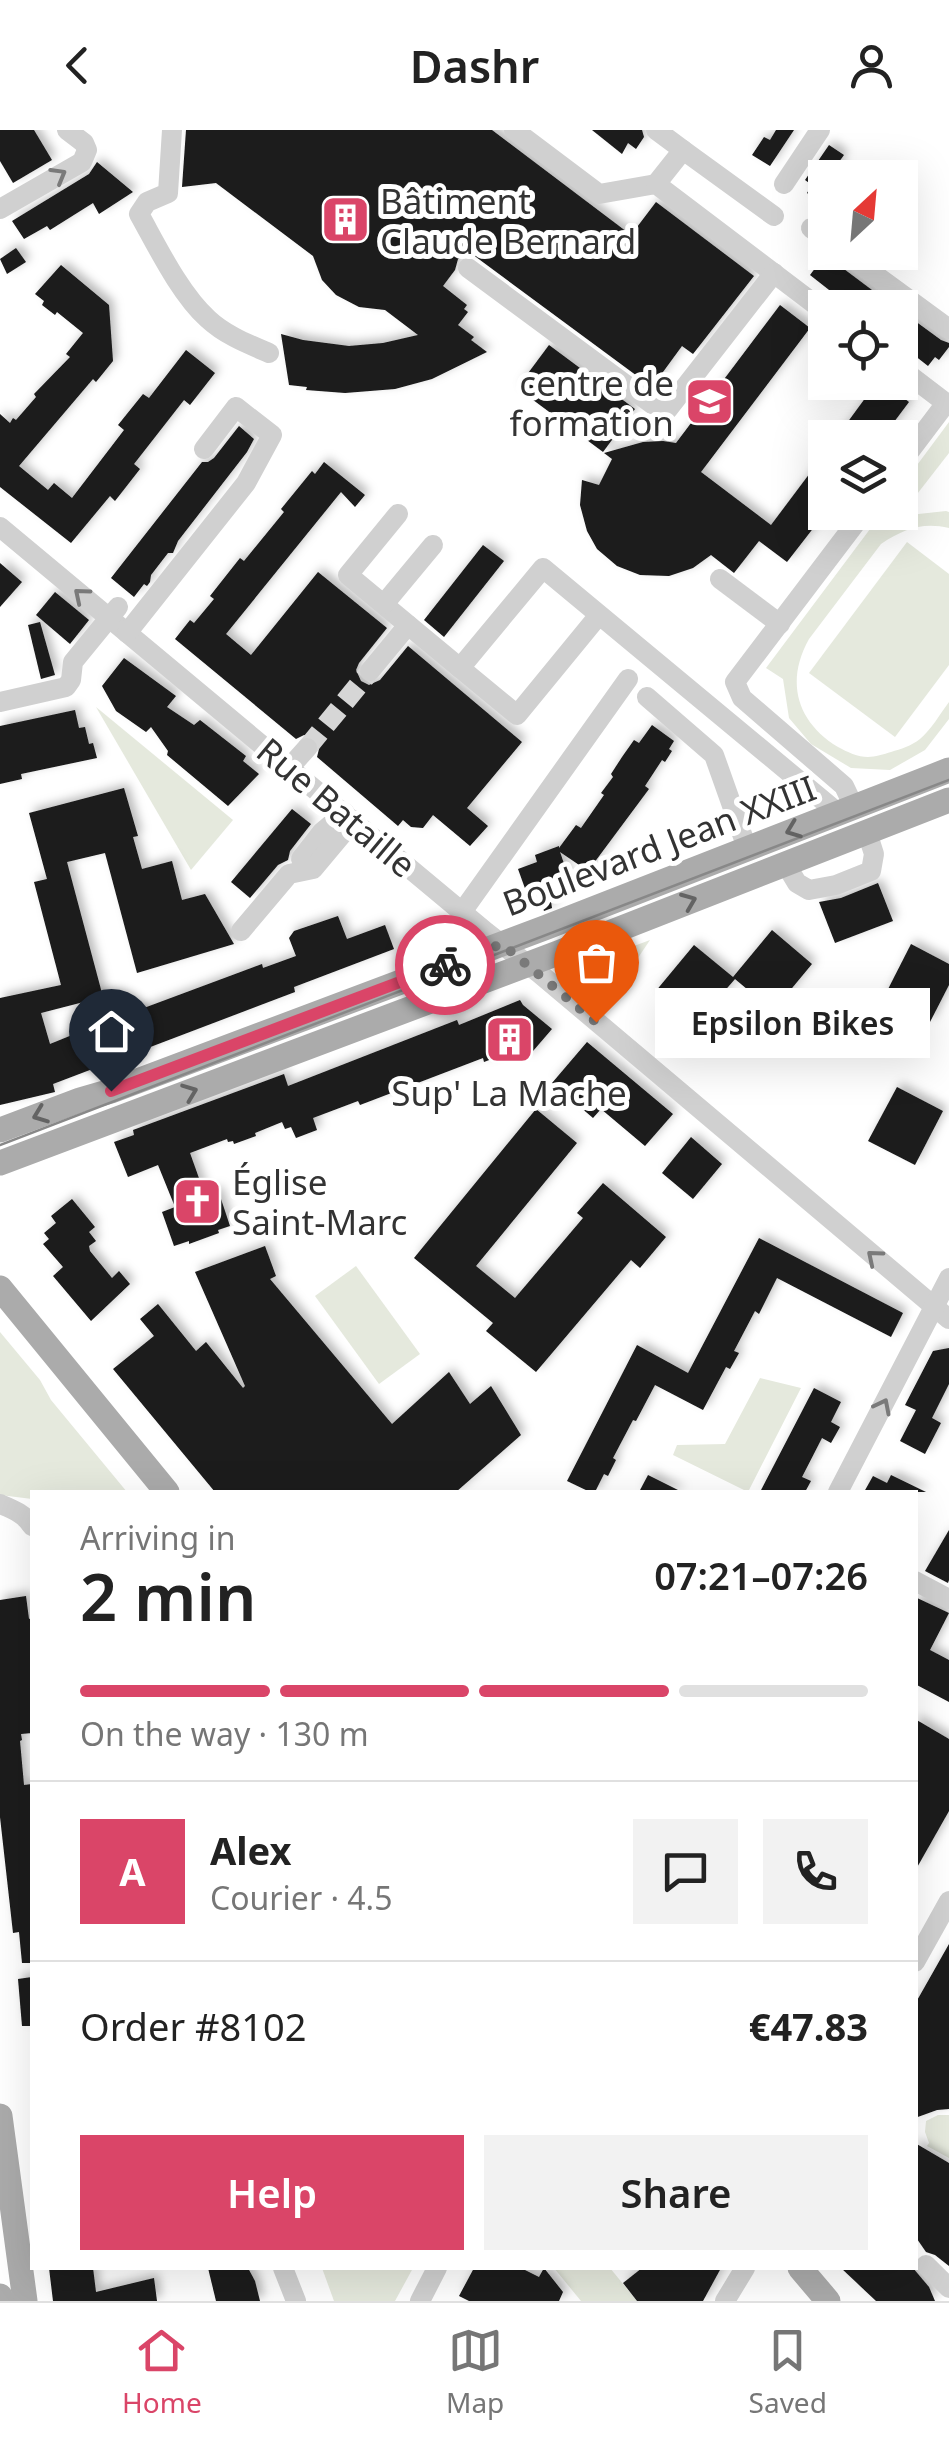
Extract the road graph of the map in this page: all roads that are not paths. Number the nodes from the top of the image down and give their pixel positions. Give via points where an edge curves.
1 (67, 130) edge
2 (172, 130) edge
3 (514, 130) edge
4 (656, 130) edge
5 (820, 130) edge
6 (682, 150) junction
7 (656, 184) junction
8 (784, 184) dead end
9 (0, 209) edge
10 (774, 216) dead end
11 (468, 268) dead end
12 (868, 270) edge
13 (774, 273) junction
14 (893, 288) joint
15 (808, 299) edge
16 (949, 330) edge
17 (270, 354) dead end
18 (918, 381) edge
19 (948, 402) edge
20 (918, 441) edge
21 (204, 449) dead end
22 (398, 514) dead end
23 (0, 527) edge
24 (850, 530) edge
25 (433, 545) dead end
26 (720, 579) dead end
27 (384, 604) junction
28 (113, 613) junction
29 (600, 615) junction
30 (408, 624) junction
31 (780, 624) junction
32 (126, 634) junction
33 (460, 668) junction
34 (370, 671) tunnel mouth
35 (628, 679) dead end
36 (647, 697) dead end
37 (0, 702) edge
38 (306, 748) tunnel mouth
39 (290, 768) junction
40 (949, 770) edge
41 (949, 800) edge
42 (846, 810) junction
43 (350, 817) junction
44 (867, 832) junction
45 (748, 848) junction
46 (301, 858) dead end
47 (785, 863) junction
48 (462, 912) junction
49 (241, 931) dead end
50 (502, 944) junction
51 (527, 965) junction
52 (0, 1130) edge
53 (0, 1163) edge
54 (949, 1278) edge
55 (0, 1288) edge
56 (942, 1313) edge
57 (0, 1314) edge
58 (146, 1490) edge
59 (165, 1490) edge
60 (839, 1490) edge
61 (0, 1504) edge
62 (0, 1522) edge
63 (30, 1523) edge
64 (30, 1527) edge
65 (918, 1582) edge
66 (949, 1598) edge
67 (949, 1901) edge
68 (918, 1957) edge
69 (0, 2116) edge
70 (2, 2159) edge
71 (926, 2266) dead end
72 (284, 2270) edge
73 (436, 2270) edge
74 (744, 2270) edge
75 (786, 2270) edge
76 (802, 2270) edge
77 (949, 2288) edge
78 (24, 2301) edge
79 (296, 2301) edge
80 (420, 2301) edge
81 (725, 2301) edge
82 (812, 2301) edge
83 (828, 2301) edge

9 -> 1 street via 82,162 84,143
2 - 17 street via 168,193 146,202 139,214 172,274 207,318
3 - 7 street via 599,194
4 - 6 street
5 - 8 street
6 - 7 street
6 - 10 street
7 - 13 street
11 - 13 street via 652,404 668,409
12 - 14 street
13 - 15 street
14 - 16 street
18 - 19 street
19 - 20 street
21 - 32 street via 236,407 272,434 246,483
22 - 27 street via 348,575
28 -> 23 street, Rue Bataille
24 - 31 street
25 - 27 street
26 - 31 street
27 - 30 street
28 - 32 street, Rue Bataille
28 - 37 street via 73,662 66,688
29 - 33 street via 516,715
29 - 33 street via 543,568
29 - 42 street
30 - 33 street
30 - 34 street
31 - 42 street via 735,682 742,698 844,786
32 - 39 street, Rue Bataille
35 - 48 street
36 - 45 street via 714,755
38 - 39 street
39 - 43 street, Rue Bataille
40 - 42 main road, Boulevard Jean XXIII
41 - 44 main road, Boulevard Jean XXIII
42 -> 45 main road, Boulevard Jean XXIII
43 - 46 street via 322,832
43 - 48 street, Rue Bataille
43 - 49 street via 313,869 288,874
44 - 47 main road, Boulevard Jean XXIII
44 - 47 street via 871,872 836,886 810,890
45 - 50 main road, Boulevard Jean XXIII
51 -> 47 main road, Boulevard Jean XXIII
48 - 50 street, Rue Bataille
50 - 51 street, Rue Bataille
50 -> 52 main road, Boulevard Jean XXIII
53 -> 51 main road, Boulevard Jean XXIII
56 -> 51 street, Rue Bataille
54 - 56 street
55 - 59 main road
60 -> 56 street
57 - 58 main road
61 - 63 street
62 - 64 street
65 - 66 street
67 - 68 street
69 - 70 main road
70 - 78 main road
71 - 77 street
72 - 79 street
73 - 80 street
74 - 81 street
75 - 82 main road
76 - 83 main road

